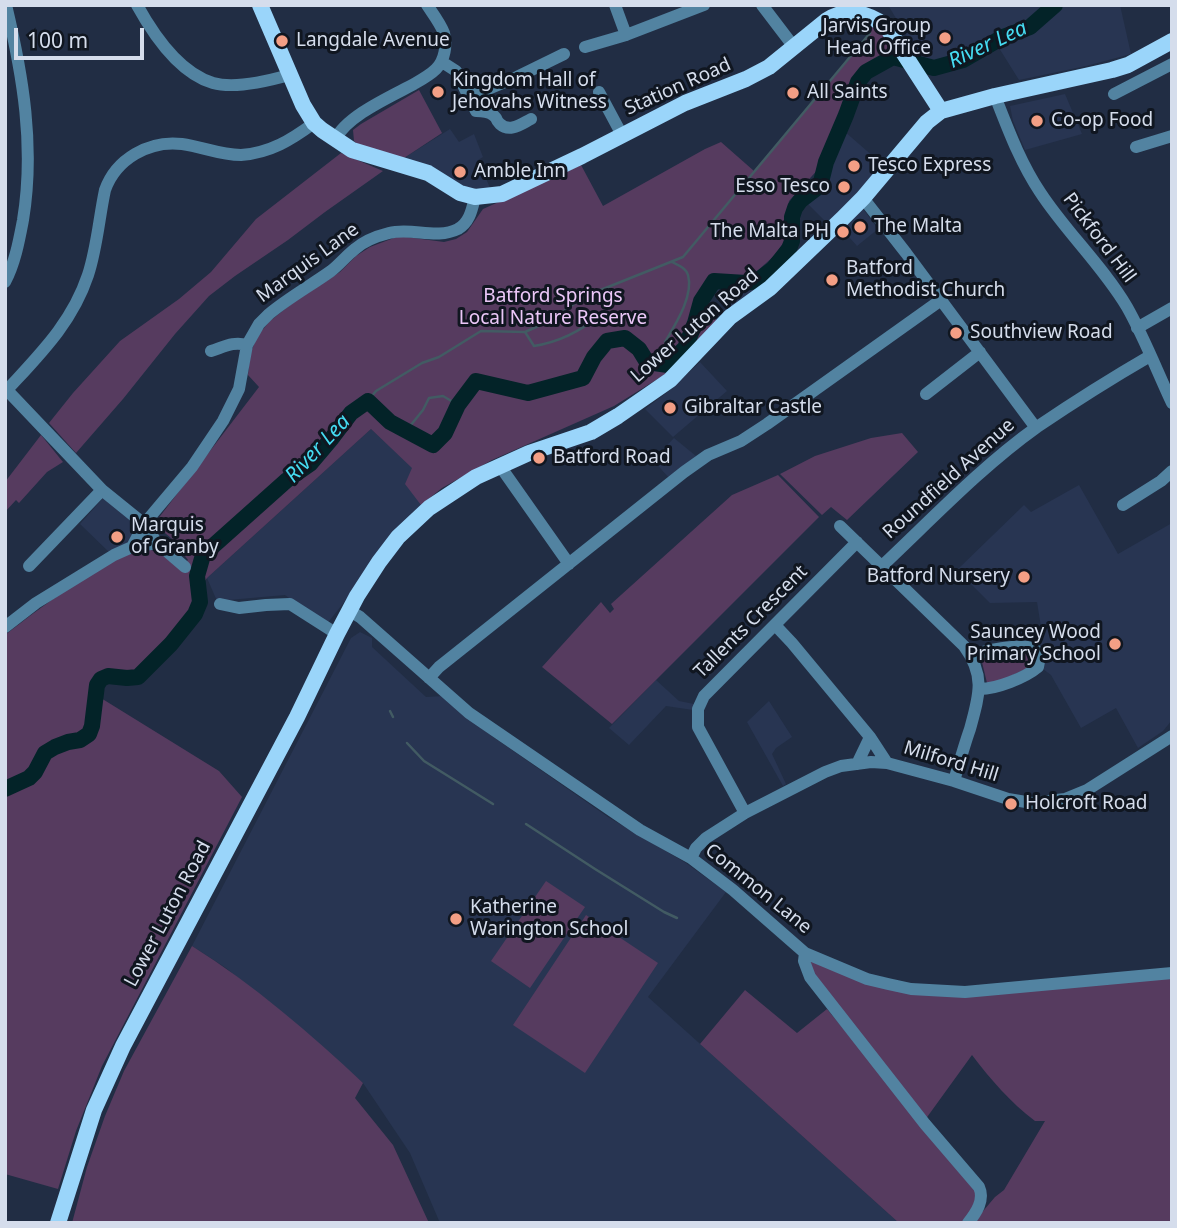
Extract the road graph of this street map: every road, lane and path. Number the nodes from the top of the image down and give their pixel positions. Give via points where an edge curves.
1 (6, 5) edge
2 (137, 5) edge
3 (260, 5) edge
4 (427, 5) edge
5 (615, 5) edge
6 (704, 5) edge
7 (762, 5) edge
8 (862, 9) edge
9 (626, 35) junction
10 (1172, 41) edge
11 (585, 47) dead end
12 (794, 47) junction
13 (564, 54) dead end
14 (442, 62) junction
15 (1172, 64) edge
16 (289, 75) junction
17 (599, 92) dead end
18 (1114, 94) dead end
19 (995, 96) junction
20 (469, 97) junction
21 (941, 110) junction
22 (531, 119) dead end
23 (314, 123) junction
24 (622, 135) junction
25 (1172, 136) edge
26 (335, 140) junction
27 (1136, 147) dead end
28 (475, 197) junction
29 (863, 198) junction
30 (5, 282) edge
31 (940, 300) junction
32 (1172, 308) edge
33 (1137, 328) junction
34 (247, 345) junction
35 (211, 352) dead end
36 (980, 352) junction
37 (1150, 356) junction
38 (6, 389) edge
39 (926, 394) dead end
40 (1172, 403) edge
41 (1036, 428) junction
42 (500, 466) junction
43 (1172, 471) edge
44 (102, 490) junction
45 (1123, 505) dead end
46 (144, 524) junction
47 (840, 526) dead end
48 (857, 542) junction
49 (158, 543) junction
50 (132, 547) junction
51 (569, 564) junction
52 (29, 566) dead end
53 (882, 566) junction
54 (185, 567) dead end
55 (220, 604) dead end
56 (350, 611) junction
57 (775, 625) junction
58 (5, 626) edge
59 (337, 634) junction
60 (972, 656) junction
61 (429, 678) junction
62 (980, 689) junction
63 (1171, 735) edge
64 (870, 737) junction
65 (887, 762) junction
66 (857, 764) junction
67 (954, 781) junction
68 (745, 813) junction
69 (691, 858) junction
70 (805, 953) junction
71 (1172, 973) edge
72 (58, 1223) edge
73 (968, 1223) edge

1 - 30 street via 22,79 29,164 18,245
2 - 16 street via 171,54 205,80 232,84
3 - 16 main road
4 - 14 street via 443,33
5 - 9 street
6 - 9 street
7 - 12 street
8 - 12 main road, Station Road via 835,15
8 - 21 main road, Station Road via 886,26
9 - 11 street
10 - 19 main road via 1112,70
12 - 24 main road, Station Road via 746,79
13 - 20 street
14 - 20 street via 456,71
14 - 26 street via 435,71 355,118
15 - 18 street
16 - 23 main road
17 - 24 street
19 - 21 main road
19 - 33 street, Pickford Hill via 1040,193 1116,290
20 - 22 street via 476,111 488,112 507,128
21 - 29 main road, Lower Luton Road
23 - 26 main road
23 - 38 street via 288,142 259,152 226,155 170,144 128,158 108,179 89,274 73,309 50,344
24 - 28 main road, Station Road via 502,194
25 - 27 street
26 - 28 main road via 382,161 428,173
28 - 34 street, Marquis Lane via 468,220 451,232 389,232 362,244 269,314
29 - 31 street
29 - 42 main road, Lower Luton Road via 770,288 730,317 662,386 591,432
31 - 36 street
31 - 51 street via 767,424 684,472
32 - 33 street
33 - 37 street, Pickford Hill
34 - 35 street via 232,343
34 - 46 street, Marquis Lane via 239,389 223,421
36 - 39 street
36 - 41 street
37 - 40 street, Pickford Hill
37 - 41 street, Roundfield Avenue
38 - 44 street
41 - 53 street, Roundfield Avenue
42 - 51 street
42 - 56 main road, Lower Luton Road via 445,496 412,522 379,562
43 - 45 street
44 - 46 street
44 - 52 street
46 - 49 street
46 - 50 street, Marquis Lane
47 - 48 street
48 - 53 street
48 - 57 street, Tallents Crescent
49 - 50 street
49 - 54 street
50 - 58 street
51 - 61 street
53 - 60 street
55 - 59 street via 239,608 290,604
56 - 59 main road, Lower Luton Road
56 - 61 street, Common Lane
57 - 64 street
57 - 68 street, Tallents Crescent via 704,696 698,709 698,727
59 - 72 main road, Lower Luton Road via 110,1072
60 - 62 street
60 - 62 street via 1024,646 1040,656 1032,672
61 - 69 street, Common Lane via 536,760 640,830
62 - 67 street
63 - 67 street, Milford Hill via 1087,790 1065,799 1032,803
64 - 65 street
64 - 66 street
65 - 66 street, Milford Hill
65 - 67 street, Milford Hill
66 - 68 street, Milford Hill via 825,772
68 - 69 street, Milford Hill via 706,838
69 - 70 street, Common Lane
70 - 71 street, Common Lane via 867,979 947,992
70 - 73 street via 810,977 979,1187 979,1207

